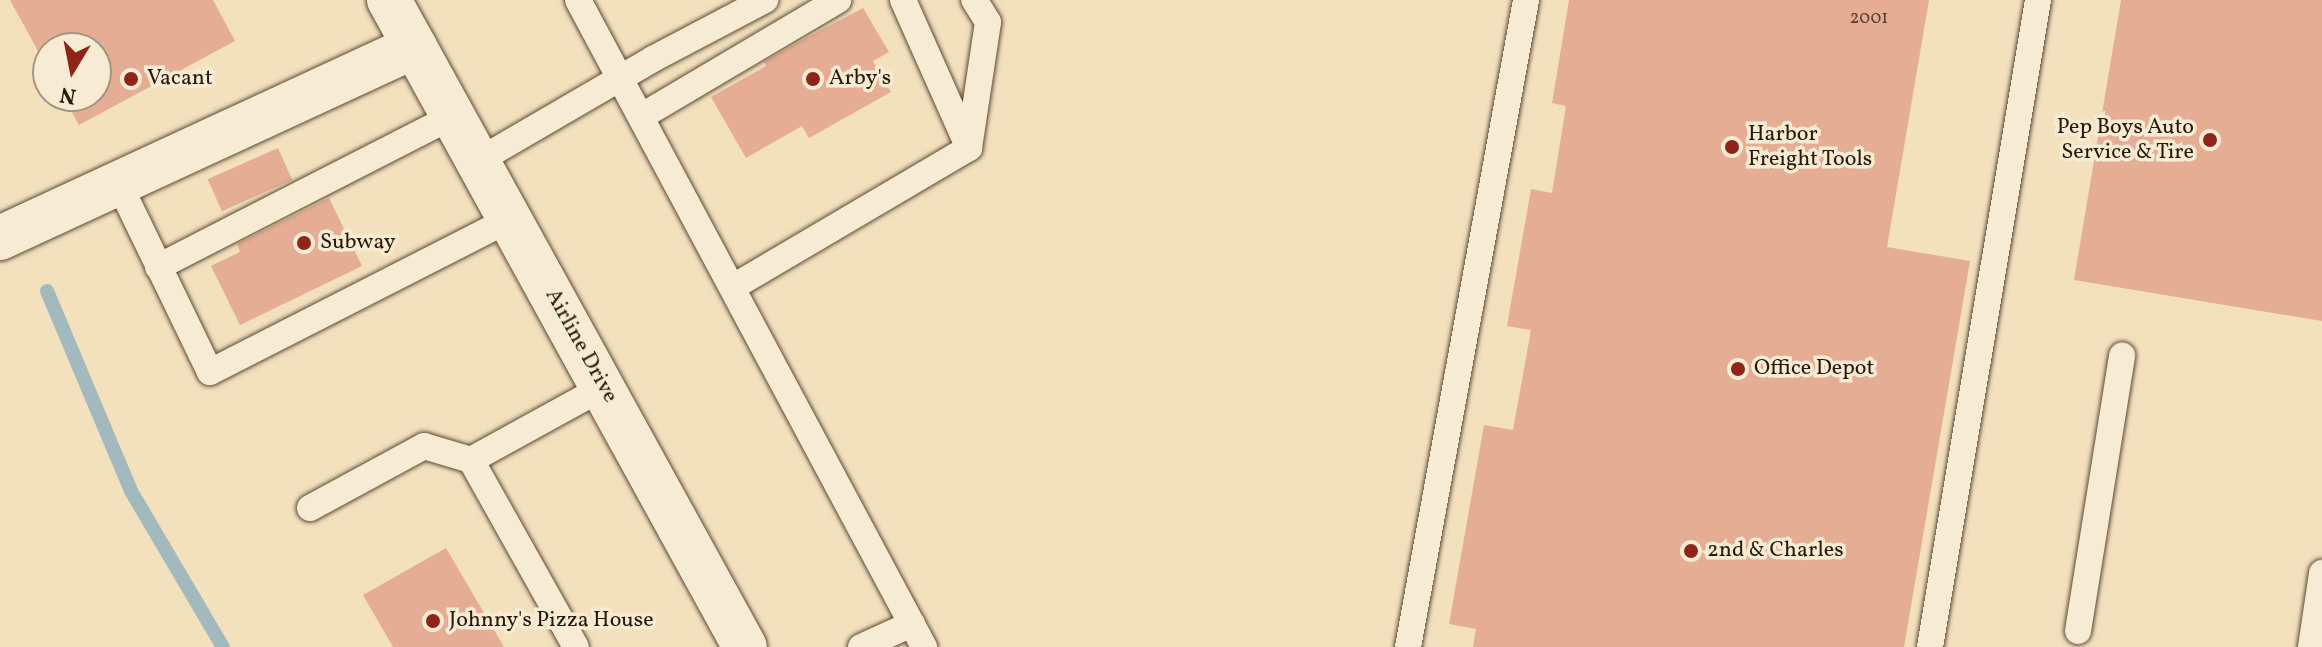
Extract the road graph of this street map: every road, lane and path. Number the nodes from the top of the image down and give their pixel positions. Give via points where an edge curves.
1 (389, 0) edge
2 (578, 0) edge
3 (765, 0) edge
4 (838, 0) edge
5 (903, 0) edge
6 (974, 0) edge
7 (1526, 0) edge
8 (2038, 0) edge
9 (415, 46) junction
10 (622, 78) junction
11 (453, 116) junction
12 (642, 116) junction
13 (969, 148) junction
14 (478, 161) junction
15 (119, 184) junction
16 (510, 219) junction
17 (0, 238) edge
18 (158, 267) junction
19 (733, 287) junction
20 (2122, 355) dead end
21 (604, 387) junction
22 (471, 460) junction
23 (310, 508) dead end
24 (2322, 573) edge
25 (2078, 631) dead end
26 (918, 636) edge
27 (576, 647) edge
28 (745, 647) edge
29 (861, 647) edge
30 (1408, 647) edge
31 (1930, 647) edge
32 (2311, 647) edge

1 - 9 main road, Airline Drive
2 - 10 lane
3 - 10 lane
4 - 12 lane
5 - 13 lane
6 - 13 lane via 988,22
7 - 30 lane
8 - 31 lane
9 - 11 main road, Airline Drive
9 - 15 main road
10 - 12 lane
10 - 14 lane
11 - 14 main road, Airline Drive
11 - 18 lane
12 - 19 lane
13 - 19 lane
14 - 16 main road, Airline Drive
15 - 17 main road
15 - 18 lane
16 - 18 lane via 210,372
16 - 21 main road, Airline Drive
19 - 26 lane
20 - 25 lane
21 - 22 lane
21 - 28 main road, Airline Drive
22 - 23 lane via 424,446
22 - 27 lane
24 - 32 lane
26 - 29 lane

